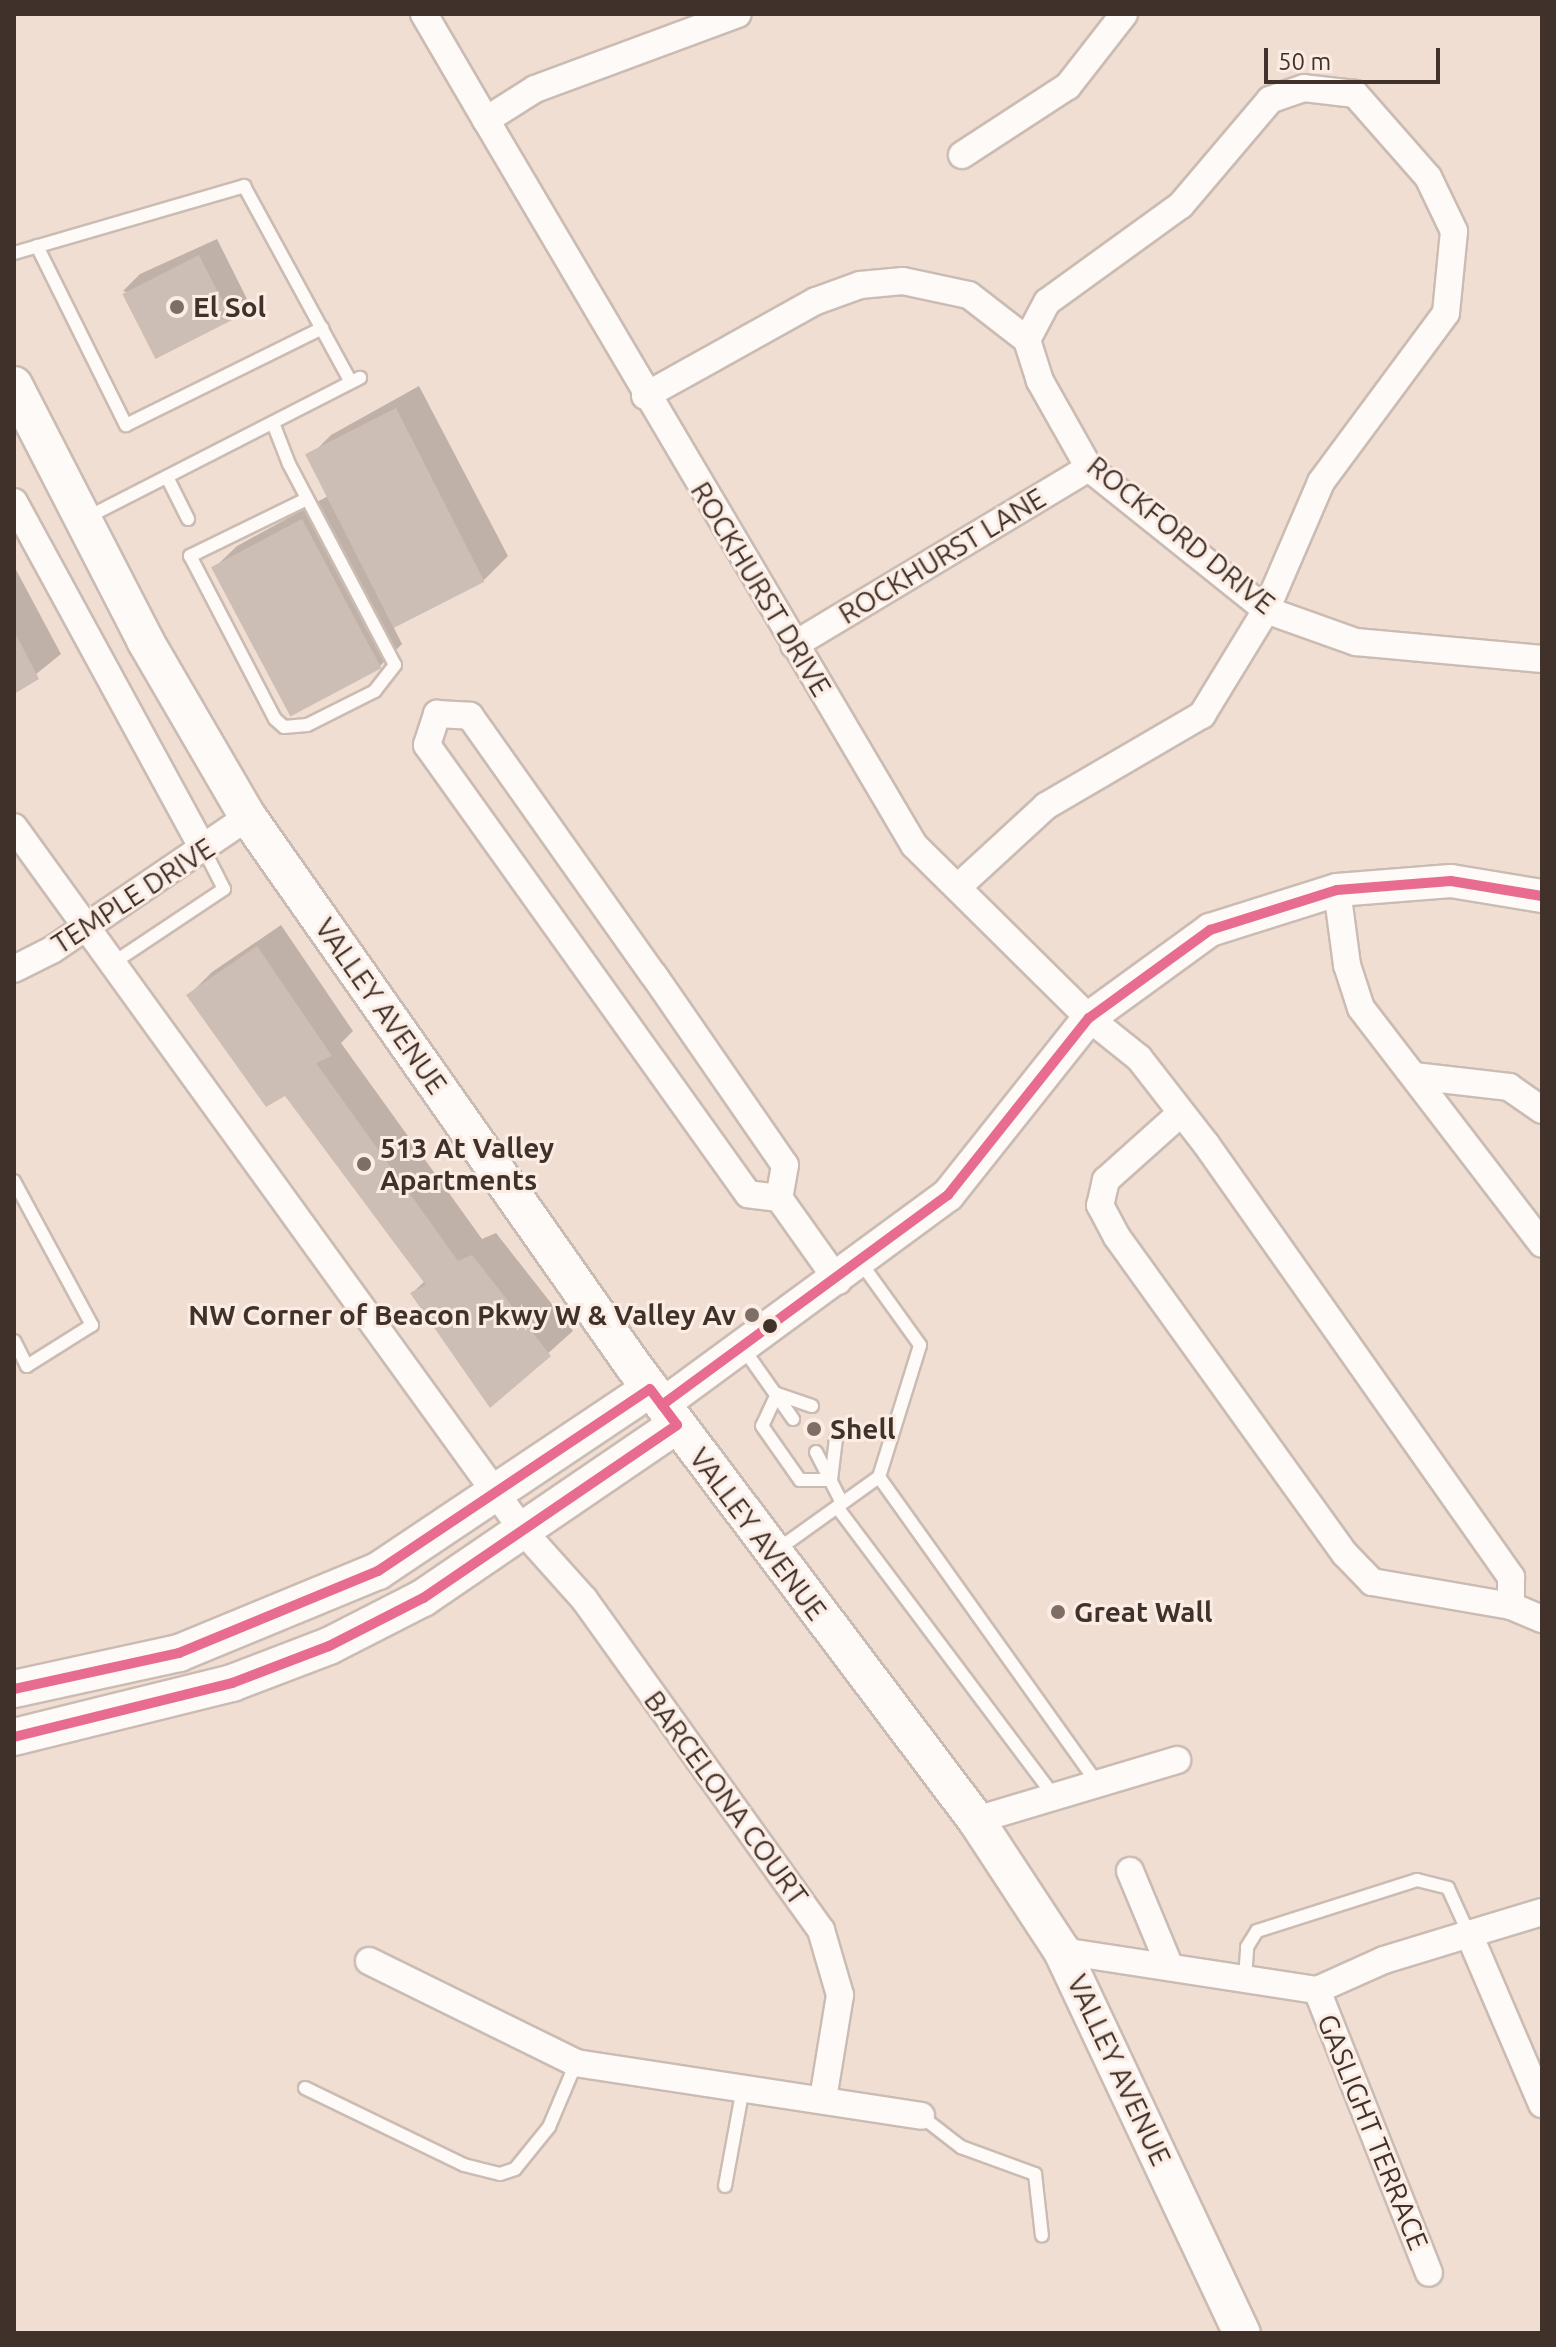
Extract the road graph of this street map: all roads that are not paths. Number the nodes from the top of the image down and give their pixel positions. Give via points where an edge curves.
1 (424, 14) edge
2 (738, 14) edge
3 (1124, 14) edge
4 (486, 120) junction
5 (962, 155) dead end
6 (37, 246) junction
7 (14, 253) edge
8 (322, 328) junction
9 (1027, 340) junction
10 (14, 385) edge
11 (645, 396) junction
12 (273, 423) junction
13 (1089, 468) junction
14 (167, 477) junction
15 (307, 499) junction
16 (14, 502) edge
17 (188, 519) dead end
18 (83, 520) junction
19 (1266, 610) junction
20 (794, 645) junction
21 (1542, 659) edge
22 (248, 817) junction
23 (14, 827) edge
24 (204, 850) junction
25 (958, 887) junction
26 (1337, 890) junction
27 (1542, 896) edge
28 (83, 928) junction
29 (110, 965) junction
30 (14, 969) edge
31 (1089, 1018) junction
32 (1414, 1076) junction
33 (1542, 1110) edge
34 (1181, 1113) junction
35 (14, 1181) edge
36 (779, 1198) junction
37 (1542, 1244) edge
38 (850, 1272) junction
39 (14, 1341) edge
40 (743, 1348) junction
41 (777, 1394) junction
42 (663, 1406) junction
43 (812, 1406) dead end
44 (793, 1419) dead end
45 (836, 1438) dead end
46 (816, 1452) dead end
47 (879, 1477) junction
48 (831, 1480) junction
49 (496, 1494) junction
50 (840, 1505) junction
51 (524, 1532) junction
52 (772, 1554) junction
53 (1511, 1606) junction
54 (1542, 1619) edge
55 (14, 1689) edge
56 (14, 1737) edge
57 (1177, 1760) dead end
58 (1098, 1784) junction
59 (1055, 1797) junction
60 (976, 1820) junction
61 (1130, 1871) dead end
62 (1542, 1912) edge
63 (1469, 1934) junction
64 (1062, 1951) junction
65 (369, 1961) dead end
66 (1170, 1967) junction
67 (1245, 1979) junction
68 (1317, 1990) junction
69 (576, 2063) junction
70 (305, 2088) dead end
71 (743, 2088) junction
72 (823, 2099) junction
73 (1542, 2104) edge
74 (921, 2116) joint
75 (725, 2186) dead end
76 (1042, 2236) dead end
77 (1429, 2273) dead end
78 (1242, 2333) edge

1 - 4 street, ROCKHURST DRIVE
2 - 4 street via 535,89
3 - 5 street via 1068,86
4 - 11 street, ROCKHURST DRIVE
6 - 7 lane
6 - 8 lane via 244,186
6 - 8 lane via 122,423 131,424
8 - 12 lane via 356,380
9 - 11 street via 969,295 903,281 860,285 816,301
9 - 13 street, ROCKFORD DRIVE via 1040,381
9 - 19 street via 1047,302 1181,205 1270,100 1304,88 1355,94 1395,132 1428,177 1454,231 1446,313 1321,482
10 - 18 main road, VALLEY AVENUE
11 - 20 street, ROCKHURST DRIVE
12 - 14 lane
12 - 15 lane
13 - 19 street, ROCKFORD DRIVE
13 - 20 street, ROCKHURST LANE
14 - 17 lane
14 - 18 lane
15 - 15 lane via 395,665 375,691 307,725 284,727 275,719 190,556
16 - 24 street
18 - 22 main road, VALLEY AVENUE via 146,642
19 - 21 street, ROCKFORD DRIVE via 1356,642
19 - 25 street via 1202,715 1046,806
20 - 25 street, ROCKHURST DRIVE via 914,845
22 - 24 street, TEMPLE DRIVE
22 - 42 main road, VALLEY AVENUE
23 - 28 street, BARCELONA COURT
24 - 28 street, TEMPLE DRIVE
24 - 29 lane via 224,889
25 - 31 street, ROCKHURST DRIVE
26 - 27 street via 1451,881
26 - 31 street via 1210,930
26 - 32 street via 1347,965 1361,1008
28 - 29 street, BARCELONA COURT
28 - 30 street, TEMPLE DRIVE
29 - 49 street, BARCELONA COURT
31 - 34 street, ROCKHURST DRIVE via 1139,1058
31 - 38 street via 948,1195
32 - 33 street via 1509,1087
32 - 37 street
34 - 53 street, ROCKHURST DRIVE via 1511,1577
34 - 53 street via 1106,1180 1100,1205 1117,1237 1345,1554 1372,1582
35 - 39 lane via 92,1325 27,1366
36 - 36 street via 748,1194 427,745 437,714 470,716 653,974 785,1165
36 - 38 street
38 - 40 street
38 - 47 lane via 920,1345
40 - 41 lane
40 - 42 street
41 - 43 lane
41 - 44 lane
41 - 48 lane via 762,1426 800,1480
42 - 49 main road
42 - 51 main road
42 - 52 main road, VALLEY AVENUE
45 - 48 lane
46 - 48 lane
47 - 50 lane
47 - 58 lane
48 - 50 lane
49 - 51 street, BARCELONA COURT
49 - 55 main road via 378,1571 179,1653
50 - 52 lane
50 - 59 lane
51 - 56 main road via 423,1598 329,1646 232,1683
51 - 72 street, BARCELONA COURT via 584,1599 821,1930 840,1995
52 - 60 main road, VALLEY AVENUE
53 - 54 street
57 - 58 street
58 - 59 street
59 - 60 street
60 - 64 main road, VALLEY AVENUE
61 - 66 street
62 - 63 street
63 - 67 lane via 1448,1888 1417,1880 1257,1931 1247,1947
63 - 68 street via 1384,1960
63 - 73 street
64 - 66 street
64 - 78 main road, VALLEY AVENUE
65 - 69 street
66 - 67 street
67 - 68 street
68 - 77 street, GASLIGHT TERRACE
69 - 70 lane via 549,2127 515,2169 500,2174 464,2165
69 - 71 street
71 - 72 street
71 - 75 lane
72 - 74 street
74 - 76 lane via 961,2147 1035,2174

